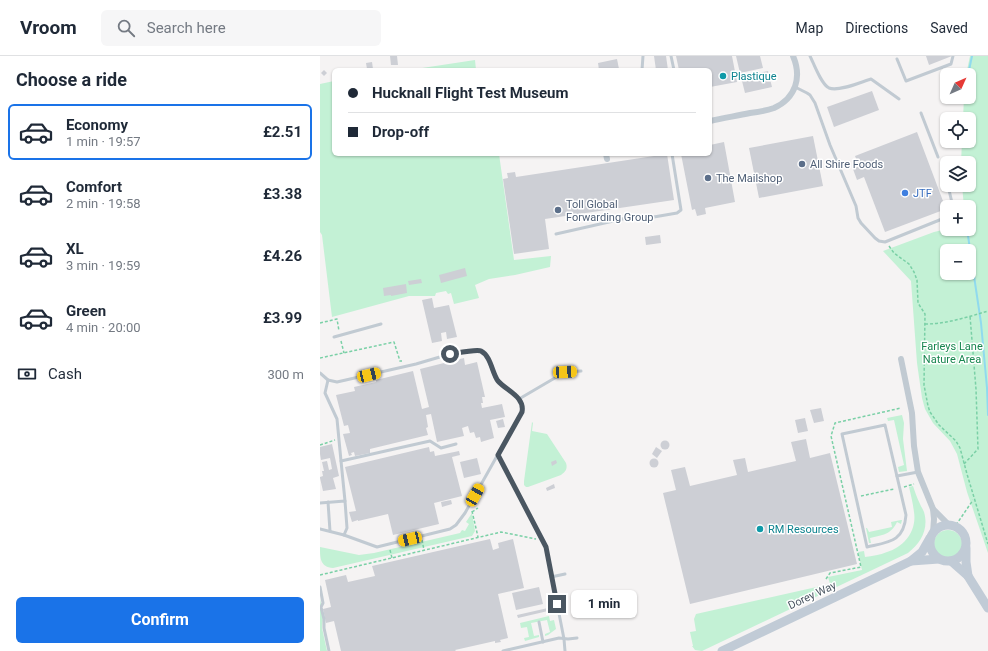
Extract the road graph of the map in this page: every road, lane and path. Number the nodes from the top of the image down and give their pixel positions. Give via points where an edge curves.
1 (644, 56) edge
2 (671, 56) edge
3 (793, 56) edge
4 (810, 56) edge
5 (953, 56) edge
6 (897, 59) dead end
7 (642, 68) edge
8 (674, 68) edge
9 (795, 87) junction
10 (899, 99) dead end
11 (922, 113) dead end
12 (712, 121) edge
13 (672, 156) edge
14 (938, 157) dead end
15 (940, 220) edge
16 (556, 234) dead end
17 (885, 242) junction
18 (988, 311) edge
19 (970, 316) junction
20 (381, 324) dead end
21 (925, 324) junction
22 (334, 337) dead end
23 (320, 358) edge
24 (900, 359) dead end
25 (404, 362) dead end
26 (581, 371) dead end
27 (320, 373) edge
28 (328, 380) junction
29 (519, 399) junction
30 (901, 408) dead end
31 (338, 439) junction
32 (456, 444) dead end
33 (320, 445) edge
34 (498, 455) junction
35 (341, 461) junction
36 (964, 464) junction
37 (918, 472) junction
38 (897, 476) junction
39 (914, 484) dead end
40 (900, 488) junction
41 (856, 497) junction
42 (974, 499) junction
43 (345, 500) junction
44 (846, 500) junction
45 (328, 502) junction
46 (320, 503) edge
47 (478, 508) dead end
48 (933, 509) junction
49 (952, 526) junction
50 (320, 529) edge
51 (330, 531) junction
52 (344, 535) junction
53 (421, 536) junction
54 (932, 536) junction
55 (478, 537) junction
56 (542, 540) junction
57 (388, 544) junction
58 (988, 544) edge
59 (966, 545) junction
60 (424, 550) junction
61 (392, 558) junction
62 (939, 559) junction
63 (911, 561) junction
64 (951, 561) junction
65 (320, 574) edge
66 (565, 574) dead end
67 (968, 576) junction
68 (551, 577) junction
69 (826, 579) dead end
70 (320, 587) edge
71 (988, 608) edge
72 (539, 622) dead end
73 (577, 638) dead end
74 (564, 639) junction
75 (543, 642) junction
76 (329, 651) edge
77 (503, 651) edge
78 (565, 651) edge
79 (722, 651) edge

1 - 7 lane
2 - 8 lane
3 - 9 street via 798,73
4 - 10 lane via 828,88 837,89 871,79
5 - 6 lane via 951,64 906,81
9 - 12 street via 785,101 773,108
9 - 17 lane via 807,92 815,103 856,206 858,218 875,238
11 - 14 lane
13 - 16 lane via 680,211 648,218 637,216
15 - 17 lane
17 - 21 path via 914,272 918,303 925,314
18 - 19 path
19 - 21 path
19 - 36 path via 978,449
20 - 22 lane
21 - 36 path via 924,385 928,406 939,425 956,441
23 - 25 path via 394,342 400,361
24 - 37 street via 912,413
26 - 29 lane via 565,372
27 - 28 lane
28 - 29 lane via 337,382 446,355 477,350 487,357 498,380
28 - 31 lane via 325,393 336,419
29 - 34 lane via 522,412
30 - 44 path via 835,423 831,436
31 - 33 path
31 - 35 lane
32 - 35 lane via 441,448 430,441
34 - 53 lane via 456,525 450,529
34 - 56 lane
35 - 43 lane
36 - 42 path
37 - 38 lane
37 - 48 street
38 - 40 lane
38 - 41 lane via 885,425 842,434
39 - 40 path
40 - 41 path
40 - 41 lane via 906,515 903,530 898,537 889,542 867,547
41 - 44 path
42 - 49 path
42 - 58 path
43 - 45 lane
43 - 52 lane via 347,528
44 - 69 path via 861,567 830,574
45 - 46 lane
45 - 51 lane
47 - 55 path via 472,511
48 - 49 street
48 - 54 street
49 - 54 street via 937,528
49 - 59 street via 964,534
50 - 51 lane
51 - 52 lane
52 - 57 lane via 375,546
53 - 57 lane
53 - 60 path
54 - 62 street via 931,550
54 - 63 street, Dorey Way via 922,552
55 - 56 path via 501,532
55 - 60 path
56 - 68 lane via 546,547
57 - 61 path
59 - 64 street via 962,556
59 - 67 street
60 - 61 path
61 - 65 path
62 - 63 street, Dorey Way
62 - 64 street
63 - 79 street, Dorey Way
64 - 67 street
66 - 68 lane
67 - 71 street
68 - 74 lane
70 - 76 lane
72 - 75 lane
73 - 74 lane
74 - 75 lane
74 - 78 lane
75 - 77 lane

